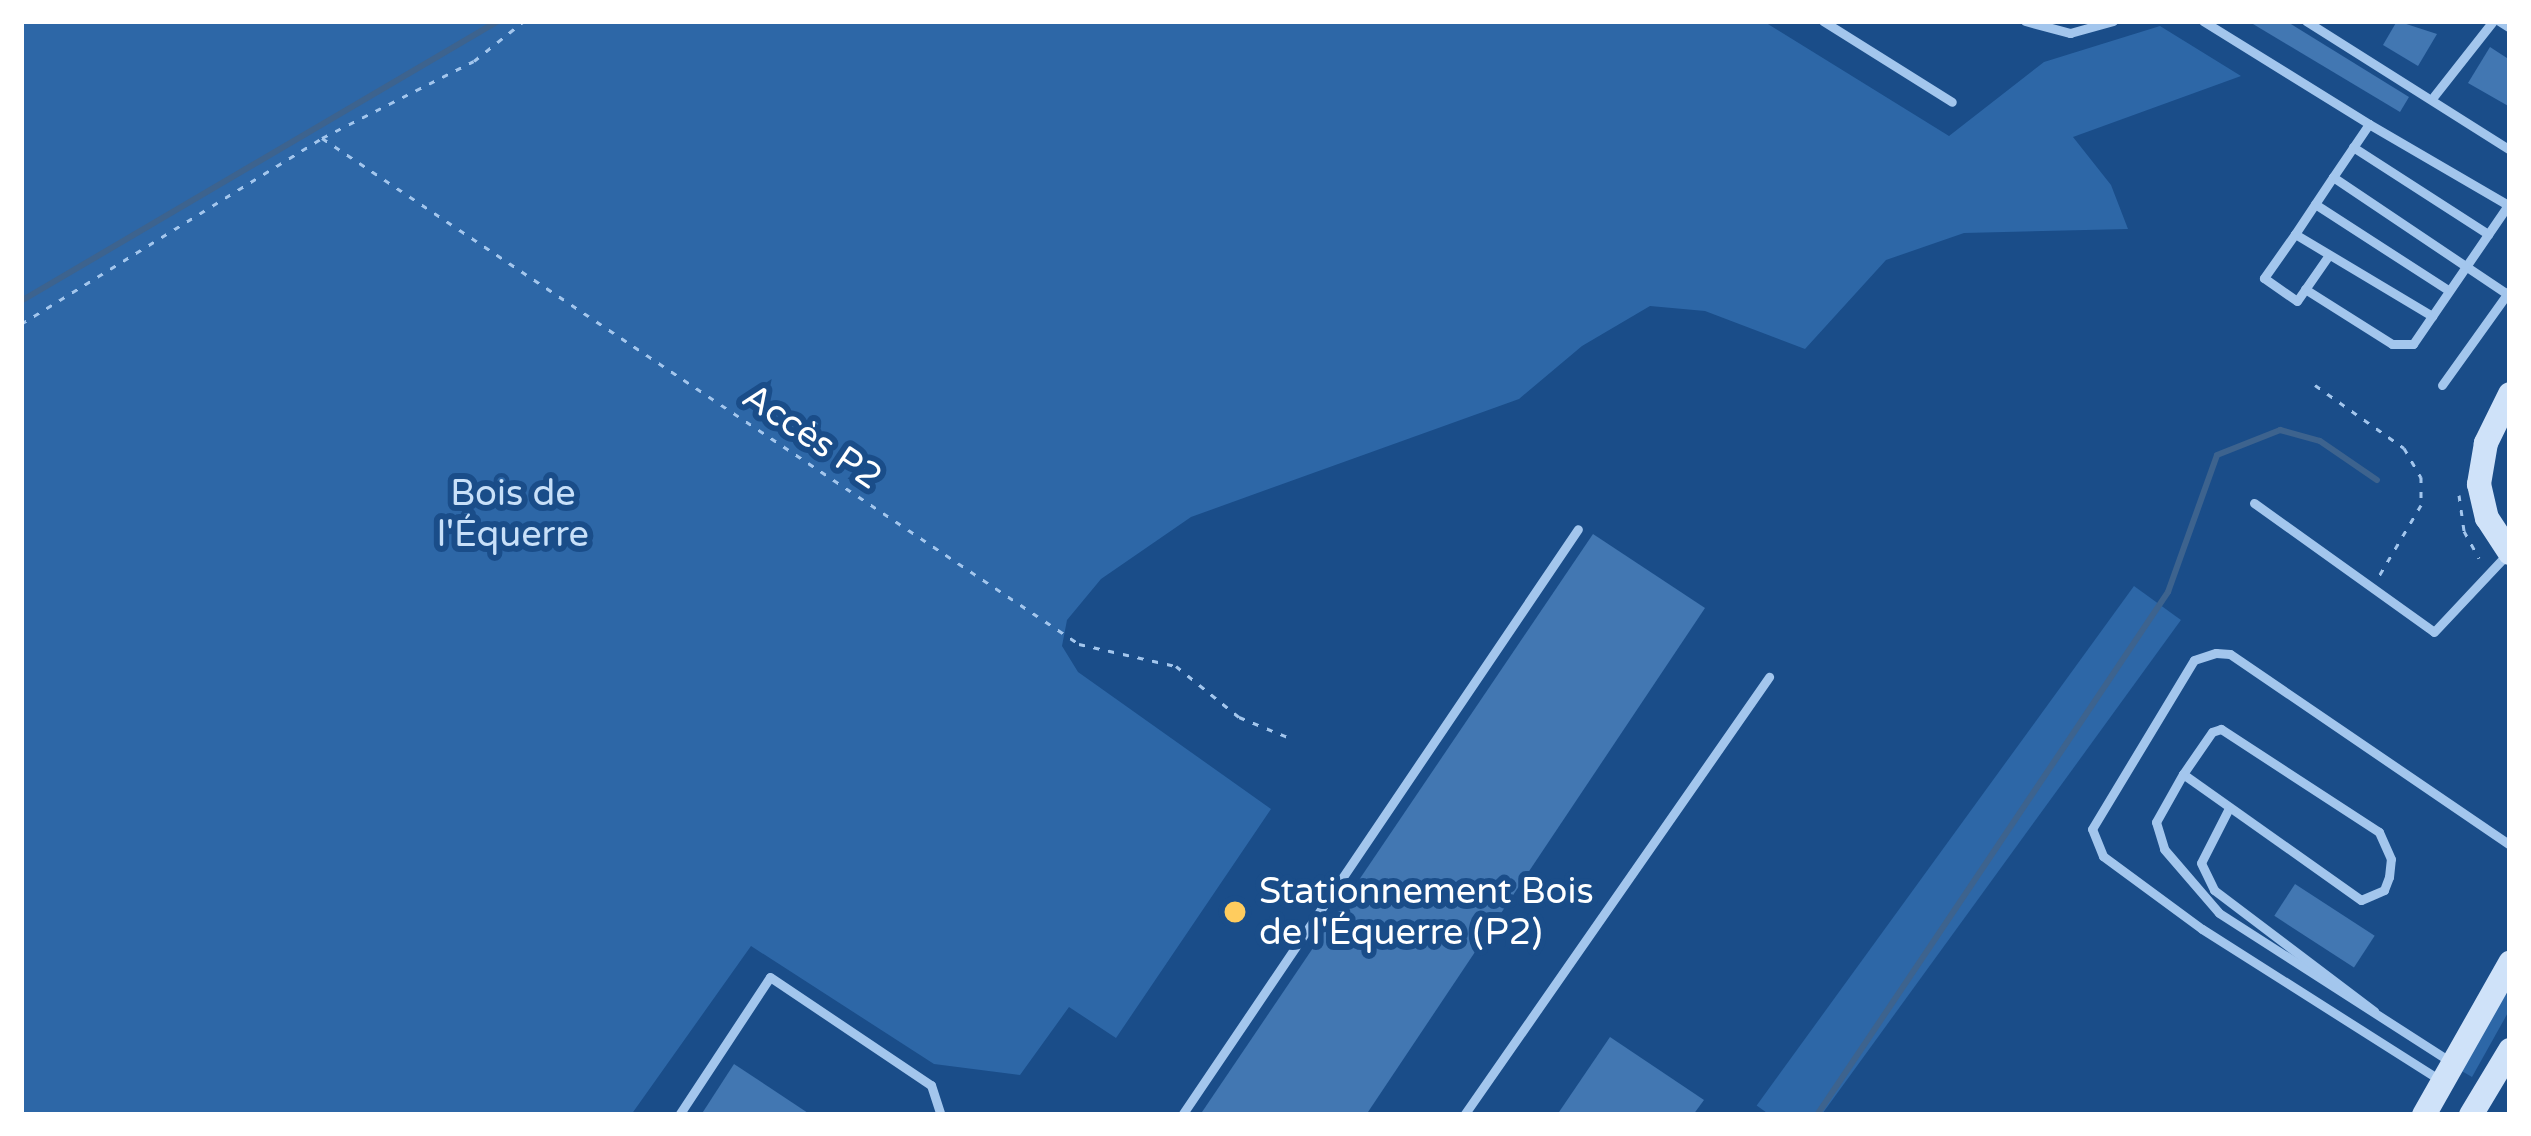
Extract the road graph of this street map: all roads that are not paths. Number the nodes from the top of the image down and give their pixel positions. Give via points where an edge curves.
1 (1823, 21) edge
2 (2024, 21) edge
3 (2068, 21) edge
4 (2113, 21) edge
5 (2203, 21) edge
6 (2306, 21) edge
7 (2496, 21) edge
8 (2510, 27) edge
9 (2062, 33) junction
10 (2434, 96) junction
11 (1952, 102) dead end
12 (2369, 124) junction
13 (2353, 147) junction
14 (2510, 151) edge
15 (2333, 177) junction
16 (2314, 204) junction
17 (2509, 204) edge
18 (2295, 234) junction
19 (2488, 234) junction
20 (2329, 255) junction
21 (2465, 264) junction
22 (2305, 289) junction
23 (2448, 290) junction
24 (2509, 293) edge
25 (2432, 316) junction
26 (2442, 385) dead end
27 (2510, 394) edge
28 (2254, 503) dead end
29 (1579, 529) dead end
30 (2509, 552) edge
31 (1768, 677) dead end
32 (2183, 774) junction
33 (2228, 810) junction
34 (2510, 845) edge
35 (2510, 963) edge
36 (2377, 1015) junction
37 (2510, 1038) edge
38 (2510, 1050) edge
39 (2439, 1089) edge
40 (2486, 1089) junction
41 (679, 1115) edge
42 (942, 1115) edge
43 (1182, 1115) edge
44 (1464, 1115) edge
45 (2471, 1115) edge

1 - 11 lane
2 - 9 lane
3 - 9 lane
4 - 9 lane
5 - 12 lane
6 - 10 lane
7 - 8 lane
7 - 10 lane
10 - 14 lane
12 - 13 lane
12 - 17 lane
13 - 15 lane
13 - 19 lane
15 - 16 lane
15 - 21 lane
16 - 18 lane
16 - 23 lane
17 - 19 lane
18 - 20 lane
18 - 22 lane via 2264,278 2297,301
19 - 21 lane
20 - 22 lane
20 - 25 lane
21 - 23 lane
21 - 24 lane
22 - 25 lane via 2402,347 2418,340
23 - 25 lane
24 - 26 lane
27 - 30 main road via 2483,451 2481,497
28 - 30 lane via 2434,632
29 - 43 lane
31 - 44 lane
32 - 33 lane
32 - 33 lane via 2212,731 2233,730 2379,832 2391,859 2384,890 2360,900
32 - 36 lane via 2156,823 2188,883 2219,913
33 - 36 lane via 2201,863 2214,890
34 - 39 lane via 2230,653 2194,660 2092,829 2103,856
35 - 39 main road
36 - 39 lane
37 - 40 main road
38 - 40 main road
39 - 45 lane
40 - 45 main road
41 - 42 lane via 770,977 931,1084

